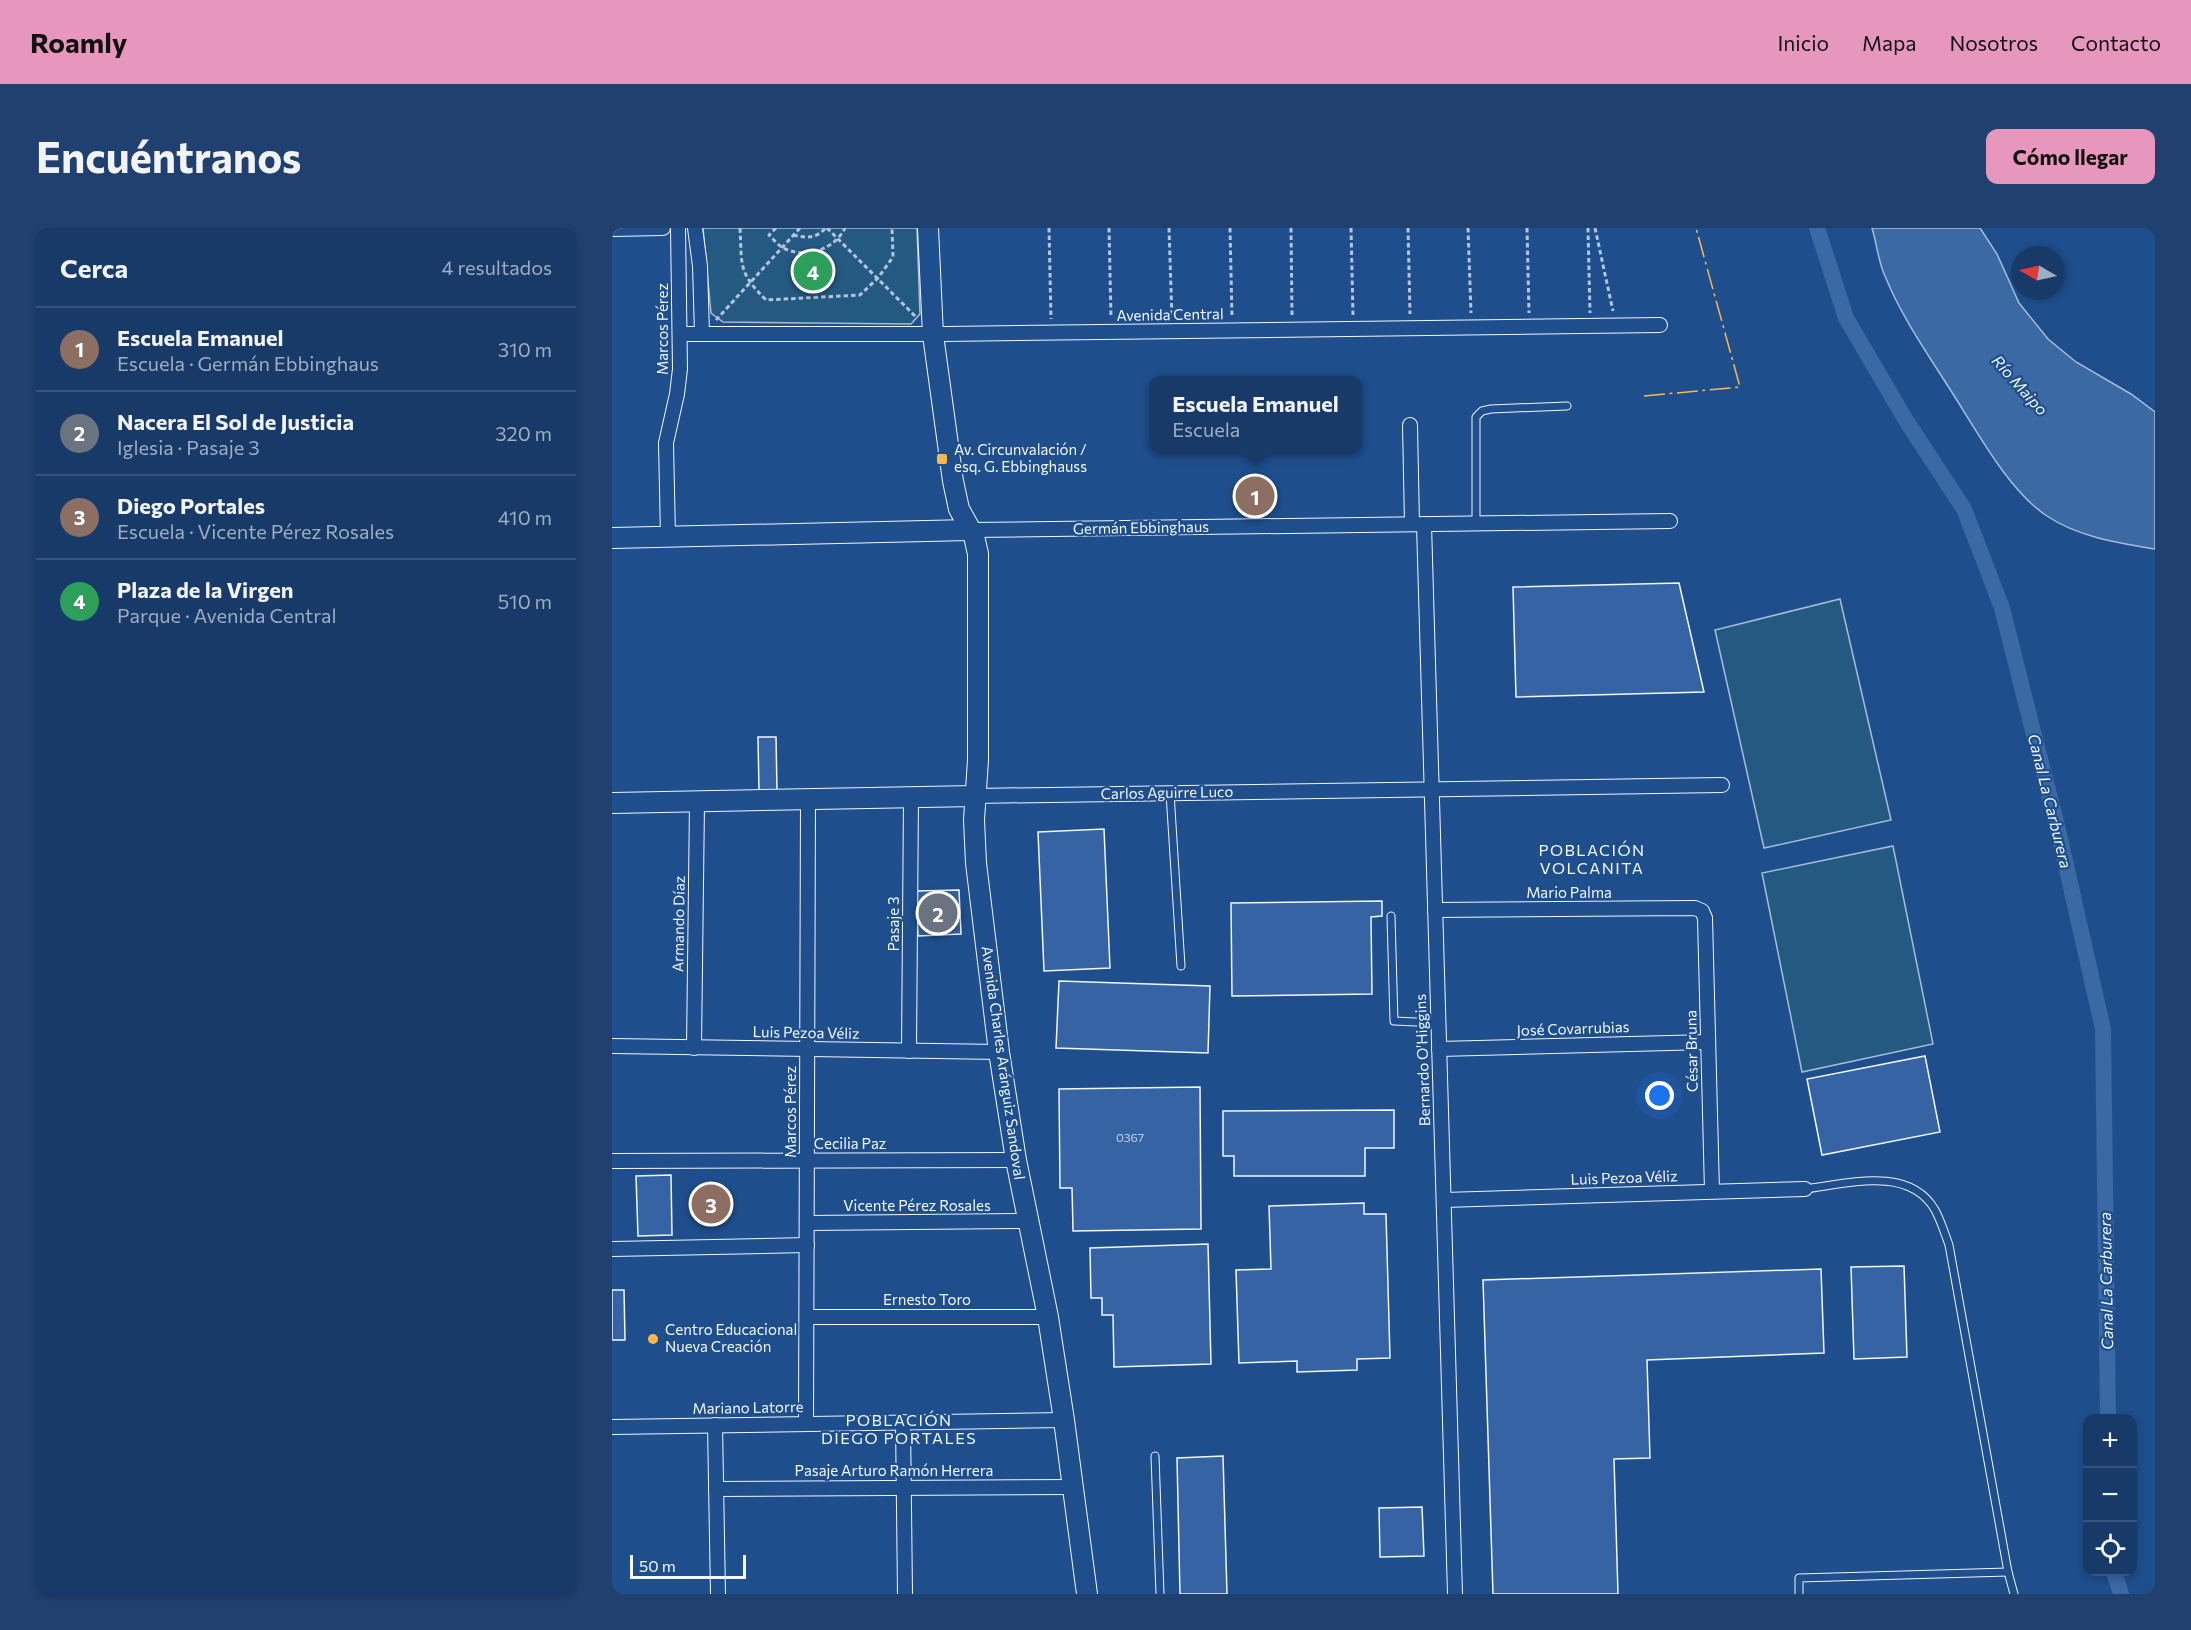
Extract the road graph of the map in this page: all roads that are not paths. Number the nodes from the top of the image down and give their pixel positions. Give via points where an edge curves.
1 (663, 228) edge
2 (678, 228) edge
3 (696, 228) edge
4 (928, 228) edge
5 (612, 229) edge
6 (1660, 325) dead end
7 (680, 334) junction
8 (702, 334) junction
9 (933, 334) junction
10 (1567, 406) dead end
11 (1410, 425) dead end
12 (1670, 521) dead end
13 (1476, 523) junction
14 (1418, 524) junction
15 (970, 530) junction
16 (668, 536) junction
17 (612, 538) edge
18 (1722, 785) dead end
19 (1432, 790) junction
20 (1170, 793) junction
21 (975, 796) junction
22 (911, 797) junction
23 (808, 799) junction
24 (697, 802) junction
25 (612, 803) edge
26 (1435, 910) junction
27 (1702, 911) joint
28 (1391, 916) dead end
29 (1181, 966) dead end
30 (1438, 1023) junction
31 (1708, 1042) junction
32 (612, 1046) edge
33 (694, 1048) junction
34 (1439, 1049) junction
35 (807, 1050) junction
36 (909, 1051) junction
37 (999, 1052) junction
38 (807, 1160) junction
39 (1016, 1160) junction
40 (612, 1161) edge
41 (1805, 1189) joint
42 (1712, 1191) junction
43 (1444, 1200) junction
44 (1028, 1221) junction
45 (807, 1223) junction
46 (807, 1245) junction
47 (612, 1249) edge
48 (807, 1317) junction
49 (1047, 1317) junction
50 (1064, 1420) junction
51 (903, 1422) junction
52 (806, 1424) junction
53 (715, 1425) junction
54 (612, 1427) edge
55 (1155, 1456) dead end
56 (1073, 1487) junction
57 (904, 1488) junction
58 (716, 1489) junction
59 (2008, 1572) junction
60 (717, 1594) edge
61 (905, 1594) edge
62 (1087, 1594) edge
63 (1160, 1594) edge
64 (1455, 1594) edge
65 (1799, 1594) edge
66 (2014, 1594) edge

1 - 5 street
2 - 7 street, Marcos Pérez
3 - 8 street
4 - 9 street, Avenida Charles Aránguiz Sandoval
6 - 9 street, Avenida Central
7 - 8 street, Avenida Central
7 - 16 street, Marcos Pérez via 679,384 666,454
8 - 9 street, Avenida Central
9 - 15 street, Avenida Charles Aránguiz Sandoval via 953,481 962,517
10 - 13 lane via 1491,409 1476,417
11 - 14 street, Bernardo O'Higgins
12 - 13 street, Germán Ebbinghaus
13 - 14 street, Germán Ebbinghaus
14 - 15 street, Germán Ebbinghaus
14 - 19 street, Bernardo O'Higgins
15 - 16 street, Germán Ebbinghaus
15 - 21 street, Avenida Charles Aránguiz Sandoval via 978,554
16 - 17 street, Germán Ebbinghaus
18 - 19 street, Carlos Aguirre Luco
19 - 20 street, Carlos Aguirre Luco
19 - 26 street, Bernardo O'Higgins
20 - 21 street, Carlos Aguirre Luco
20 - 29 lane
21 - 22 street, Carlos Aguirre Luco
21 - 37 street, Avenida Charles Aránguiz Sandoval via 976,862
22 - 23 street, Carlos Aguirre Luco
22 - 36 street, Pasaje 3
23 - 24 street, Carlos Aguirre Luco
23 - 35 street, Marcos Pérez
24 - 25 street, Carlos Aguirre Luco
24 - 33 street, Armando Díaz
26 - 27 street, Mario Palma
26 - 30 street, Bernardo O'Higgins
27 - 31 street, César Bruna
28 - 30 lane via 1394,1021
30 - 34 street, Bernardo O'Higgins
31 - 34 street, José Covarrubias
31 - 42 street, César Bruna
32 - 33 street, Luis Pezoa Véliz
33 - 35 street, Luis Pezoa Véliz
34 - 43 street, Bernardo O'Higgins
35 - 36 street, Luis Pezoa Véliz
35 - 38 street, Marcos Pérez
36 - 37 street, Luis Pezoa Véliz
37 - 39 street, Avenida Charles Aránguiz Sandoval
38 - 39 street, Cecilia Paz
38 - 40 street, Cecilia Paz
38 - 45 street, Marcos Pérez
39 - 44 street, Avenida Charles Aránguiz Sandoval
41 - 42 street, Luis Pezoa Véliz
41 - 59 lane via 1880,1180 1904,1184 1934,1209 1949,1245
42 - 43 street, Luis Pezoa Véliz
43 - 64 street, Bernardo O'Higgins
44 - 45 street, Vicente Pérez Rosales
44 - 49 street, Avenida Charles Aránguiz Sandoval
45 - 46 street, Marcos Pérez
46 - 47 street
46 - 48 street, Marcos Pérez
48 - 49 street, Ernesto Toro
48 - 52 street, Marcos Pérez
49 - 50 street, Avenida Charles Aránguiz Sandoval
50 - 51 street, Mariano Latorre
50 - 56 street, Avenida Charles Aránguiz Sandoval
51 - 52 street, Mariano Latorre
51 - 57 street
52 - 53 street, Mariano Latorre
53 - 54 street, Mariano Latorre
53 - 58 street
55 - 63 lane
56 - 57 street, Pasaje Arturo Ramón Herrera
56 - 62 street, Avenida Charles Aránguiz Sandoval
57 - 58 street, Pasaje Arturo Ramón Herrera
57 - 61 street
58 - 60 street
59 - 65 lane via 1799,1578
59 - 66 lane

